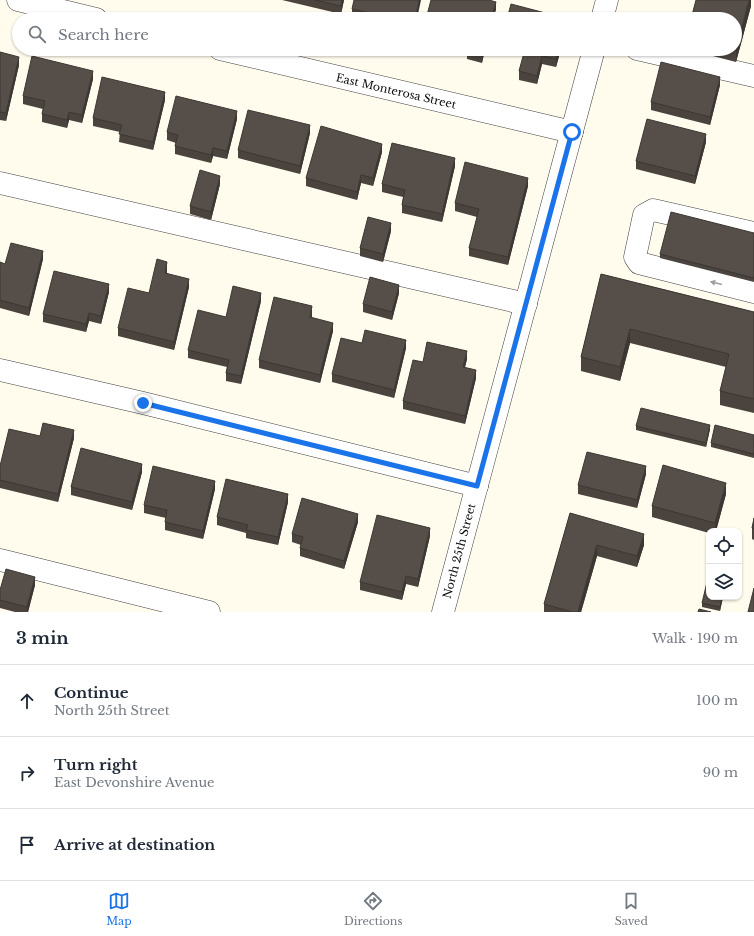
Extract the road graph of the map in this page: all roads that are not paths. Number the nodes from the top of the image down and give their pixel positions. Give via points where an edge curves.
1 (18, 0) edge
2 (607, 0) edge
3 (67, 12) edge
4 (604, 12) edge
5 (250, 56) edge
6 (592, 56) edge
7 (667, 56) edge
8 (754, 76) edge
9 (572, 132) junction
10 (0, 183) edge
11 (754, 233) edge
12 (754, 292) edge
13 (526, 304) junction
14 (0, 370) edge
15 (477, 486) junction
16 (0, 560) edge
17 (209, 612) edge
18 (443, 612) edge

1 - 3 street
2 - 4 street
5 - 9 street, East Monterosa Street
6 - 9 street, North 25th Street
7 - 8 street
9 - 13 street, North 25th Street
10 - 13 street
12 -> 11 street via 639,263 635,257 644,215 653,210
13 - 15 street, North 25th Street
14 - 15 street
15 - 18 street, North 25th Street
16 - 17 street

